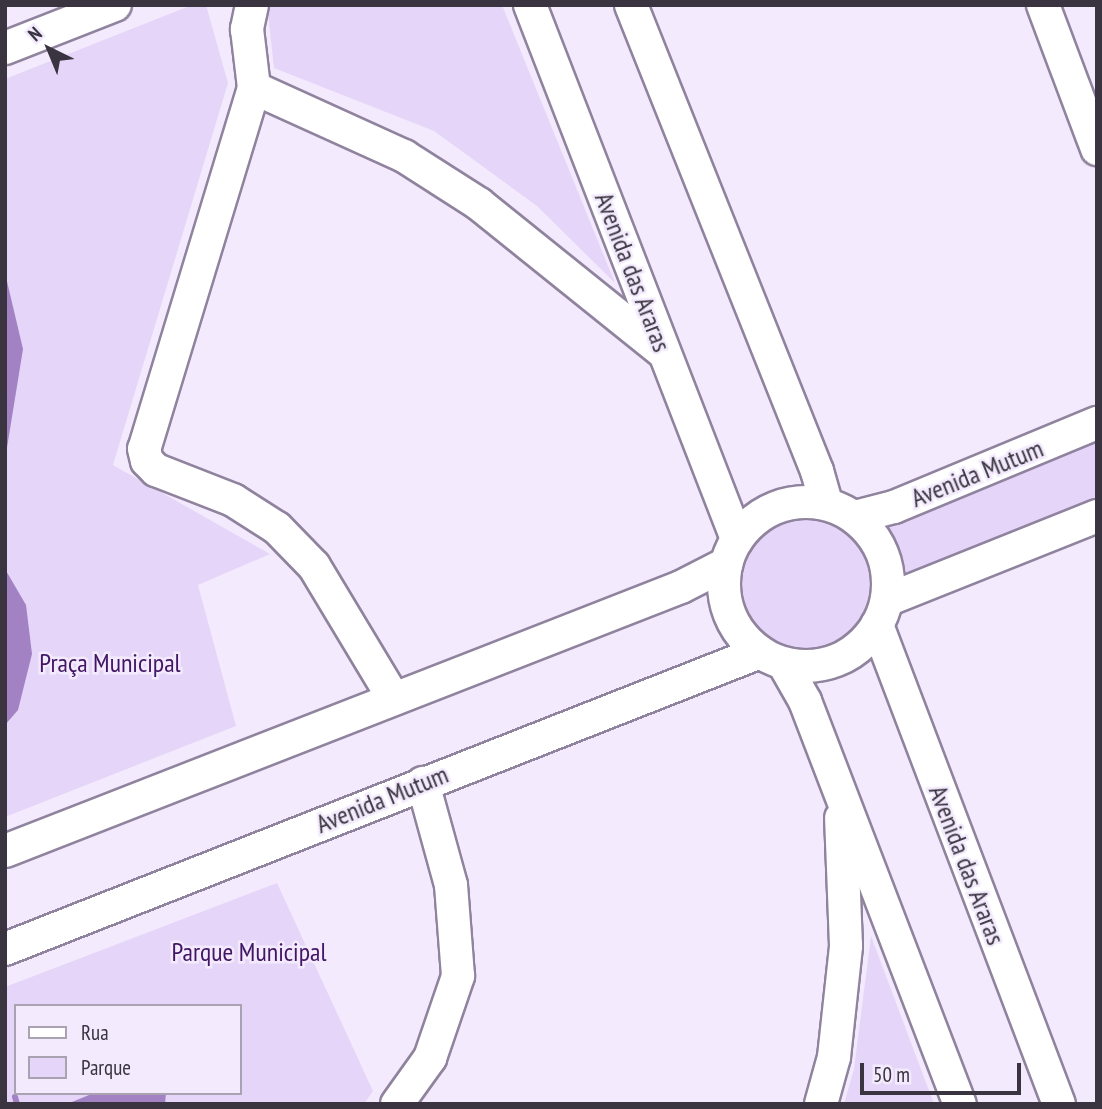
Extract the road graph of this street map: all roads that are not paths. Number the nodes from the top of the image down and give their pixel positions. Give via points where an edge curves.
1 (116, 5) edge
2 (530, 5) edge
3 (631, 5) edge
4 (1043, 5) edge
5 (242, 13) edge
6 (5, 48) edge
7 (254, 88) junction
8 (1097, 149) edge
9 (663, 352) junction
10 (1097, 424) edge
11 (826, 503) junction
12 (1097, 516) edge
13 (855, 517) junction
14 (732, 551) junction
15 (882, 613) junction
16 (772, 658) junction
17 (394, 699) junction
18 (423, 783) junction
19 (840, 792) junction
20 (5, 851) edge
21 (5, 948) edge
22 (397, 1104) edge
23 (821, 1104) edge
24 (960, 1104) edge
25 (1059, 1104) edge

1 - 6 street
2 - 9 street, Avenida das Araras
3 - 11 street
4 - 8 street
5 - 7 street
7 - 9 street via 404,156 458,190
7 - 17 street via 144,449 156,470 233,500 276,528 314,566
9 - 14 street, Avenida das Araras
10 - 13 street, Avenida Mutum via 894,507
11 - 13 street
11 - 14 street via 793,502 769,512
12 - 15 street
13 - 15 street via 883,554 889,577
14 - 16 street via 723,589 729,614 741,635
14 - 17 street via 681,587
15 - 16 street via 860,646 837,660 811,666
15 - 25 street, Avenida das Araras
16 - 18 street, Avenida Mutum
16 - 19 street via 805,701
17 - 20 street
18 - 21 street, Avenida Mutum
18 - 22 street via 451,885 458,976 430,1058
19 - 23 street via 846,946 834,1057
19 - 24 street

